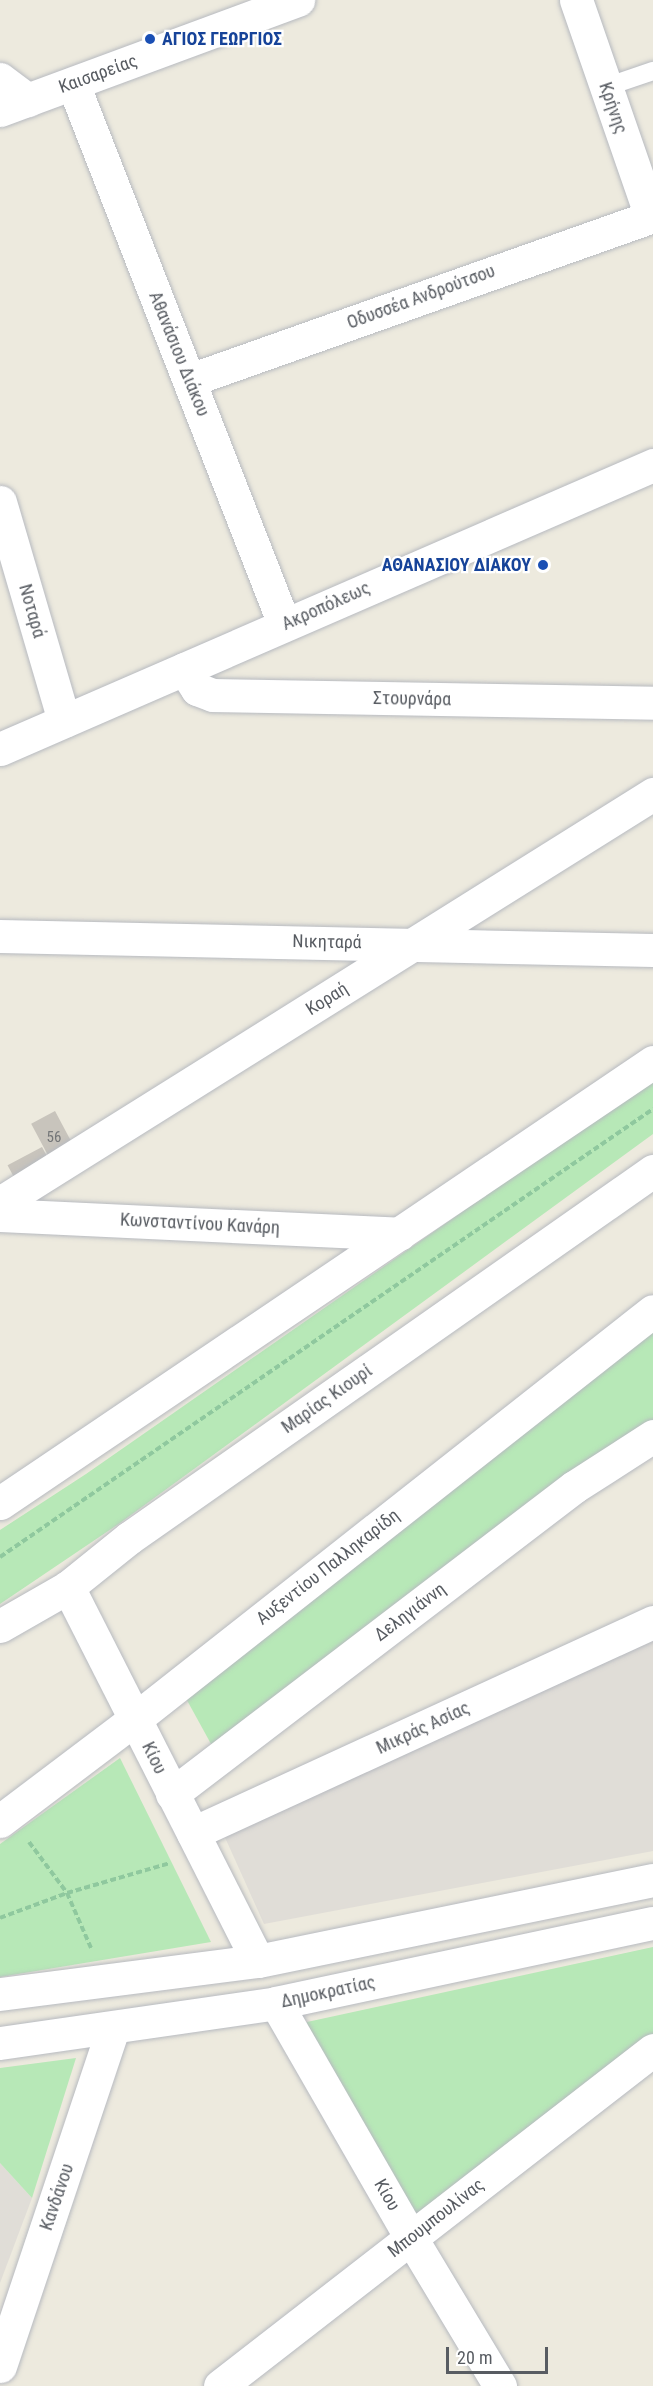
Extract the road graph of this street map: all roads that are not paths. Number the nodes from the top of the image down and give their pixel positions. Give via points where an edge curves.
1 (298, 0) edge
2 (576, 0) edge
3 (653, 71) edge
4 (0, 79) edge
5 (73, 84) junction
6 (606, 87) junction
7 (14, 105) edge
8 (652, 216) edge
9 (190, 381) junction
10 (653, 465) edge
11 (0, 502) edge
12 (284, 624) junction
13 (184, 669) junction
14 (653, 703) edge
15 (64, 721) junction
16 (0, 749) edge
17 (653, 794) edge
18 (0, 936) edge
19 (415, 944) junction
20 (653, 950) edge
21 (653, 1062) edge
22 (653, 1171) edge
23 (0, 1203) edge
24 (0, 1215) edge
25 (400, 1234) junction
26 (653, 1311) edge
27 (653, 1436) edge
28 (0, 1503) edge
29 (68, 1587) junction
30 (653, 1622) edge
31 (0, 1626) edge
32 (135, 1719) junction
33 (172, 1794) junction
34 (4, 1818) edge
35 (198, 1844) junction
36 (653, 1880) edge
37 (653, 1923) edge
38 (258, 1961) junction
39 (0, 1994) edge
40 (276, 2003) junction
41 (113, 2028) junction
42 (0, 2043) edge
43 (653, 2050) edge
44 (411, 2238) junction
45 (0, 2366) edge
46 (220, 2386) edge
47 (501, 2386) edge

1 - 5 street, Καισαρείας
2 - 6 street, Κρήνης
3 - 6 lane
4 - 7 street
5 - 7 street, Καισαρείας
5 - 9 street, Αθανάσιου Διάκου
6 - 8 street, Κρήνης
8 - 9 street, Οδυσσέα Ανδρούτσου
9 - 12 street, Αθανάσιου Διάκου
10 - 12 street, Ακροπόλεως
11 - 15 street, Νοταρά
12 - 13 street, Ακροπόλεως
13 - 14 street, Στουρνάρα via 197,690 213,695
13 - 15 street, Ακροπόλεως
15 - 16 street, Ακροπόλεως
17 - 19 street, Κοραή
18 - 19 street, Νικηταρά
19 - 20 street, Νικηταρά
19 - 23 street, Κοραή
21 - 25 street
22 - 29 street, Μαρίας Κιουρί via 129,1538
24 - 25 street, Κωνσταντίνου Κανάρη
25 - 28 street
26 - 32 street, Αυξεντίου Παλληκαρίδη
27 - 33 street, Δεληγιάννη via 574,1487
29 - 31 street, Μαρίας Κιουρί
29 - 32 street, Κίου
30 - 35 street, Μικράς Ασίας
32 - 33 street, Κίου
32 - 34 street, Αυξεντίου Παλληκαρίδη
33 - 35 street, Κίου
35 - 38 street, Κίου
36 - 38 street
37 - 40 street, Δημοκρατίας
38 - 39 street
40 - 41 street, Δημοκρατίας
40 - 44 street, Κίου
41 - 42 street, Δημοκρατίας
41 - 45 street, Κανδάνου
43 - 44 street, Μπουμπουλίνας
44 - 46 street, Μπουμπουλίνας
44 - 47 street, Κίου

